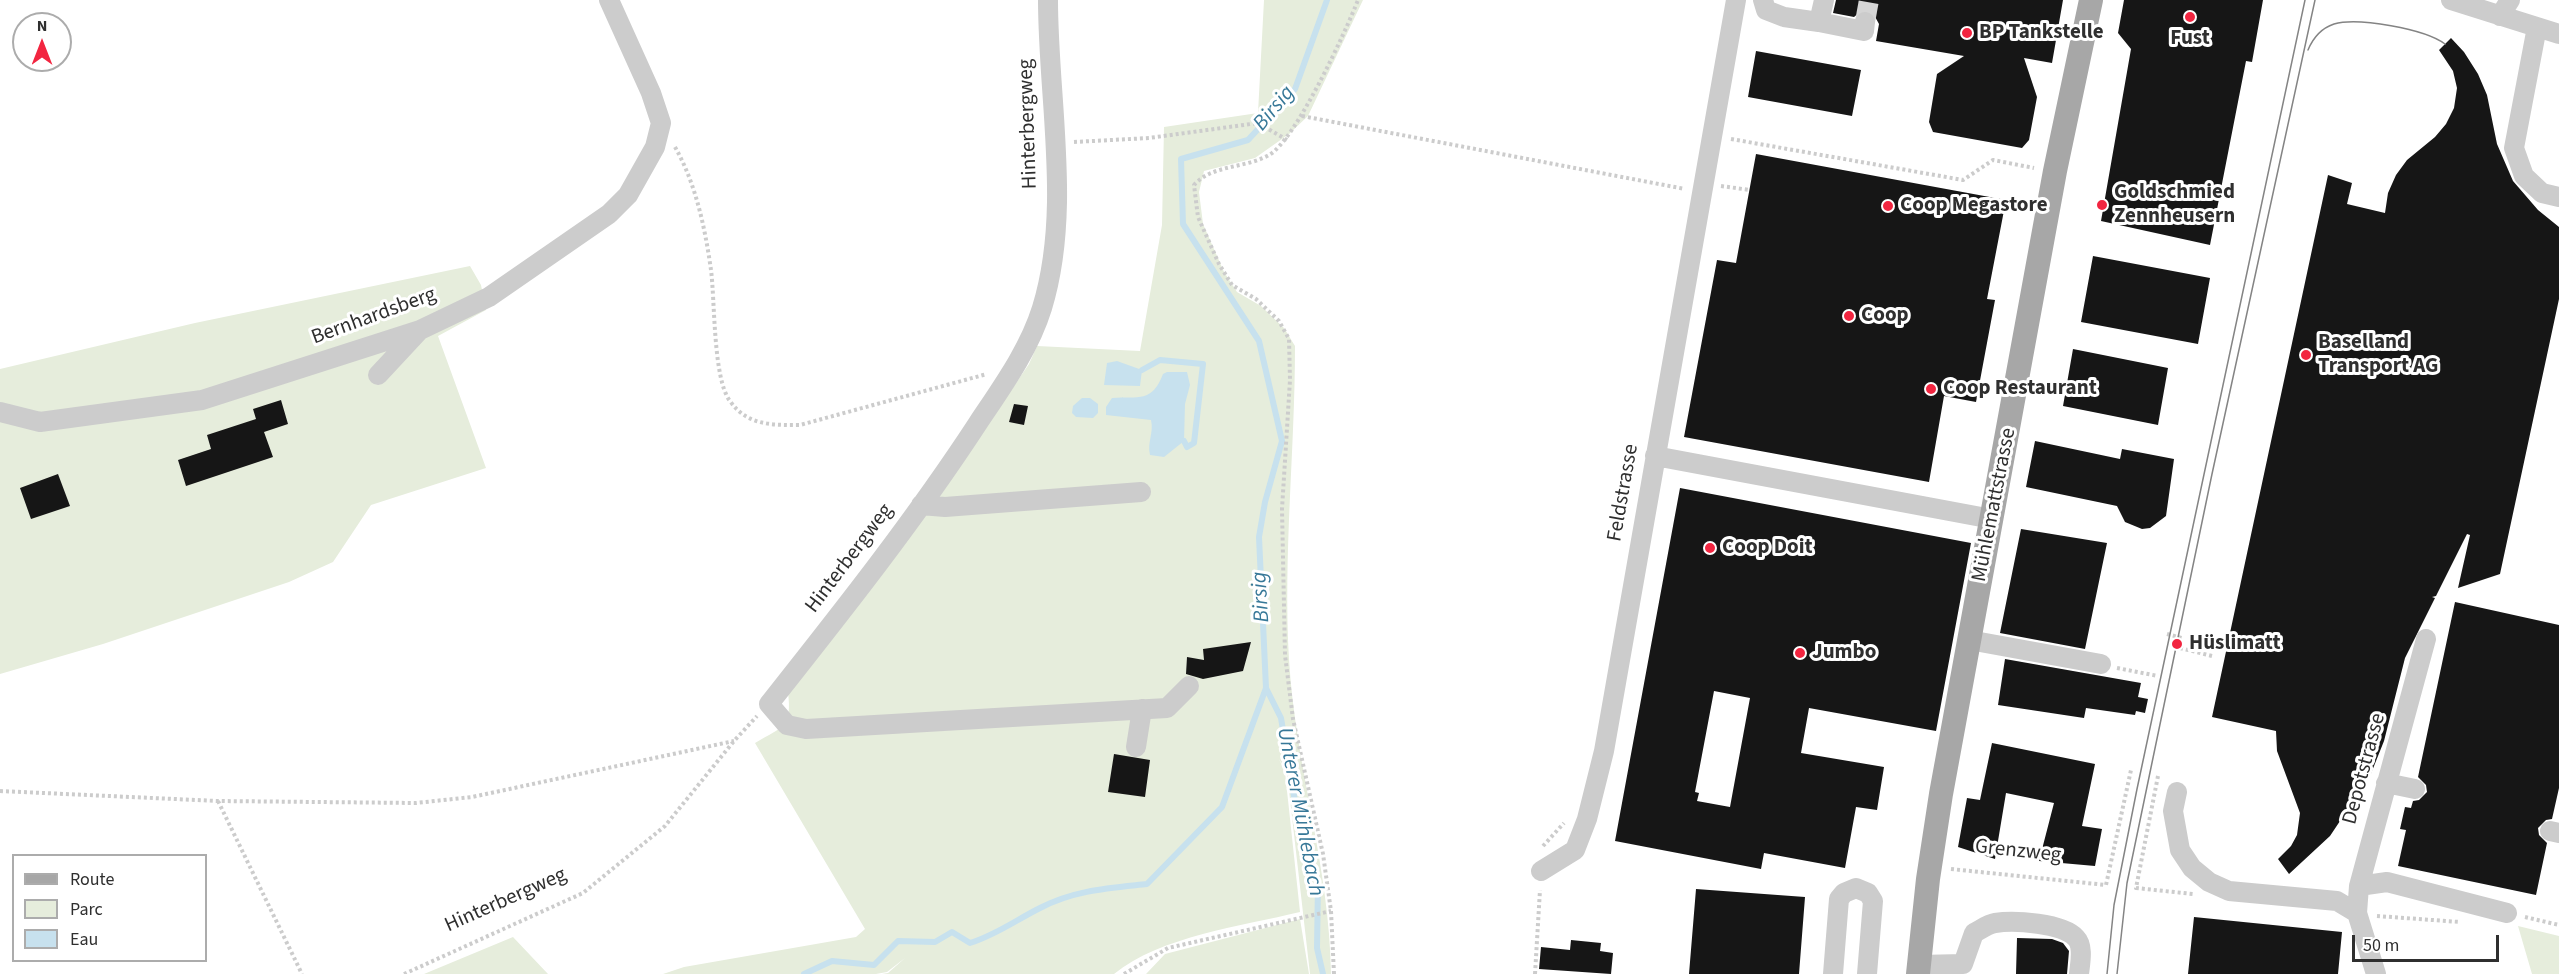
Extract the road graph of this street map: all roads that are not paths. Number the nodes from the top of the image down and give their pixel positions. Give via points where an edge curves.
1 (609, 0) edge
2 (1048, 0) edge
3 (1736, 0) edge
4 (1763, 0) edge
5 (1824, 0) edge
6 (2451, 0) edge
7 (2090, 1) edge
8 (2505, 8) edge
9 (1820, 22) junction
10 (1865, 22) dead end
11 (2537, 27) junction
12 (2559, 34) edge
13 (2559, 197) edge
14 (420, 330) junction
15 (378, 375) dead end
16 (0, 412) edge
17 (1655, 456) junction
18 (1142, 492) dead end
19 (921, 505) junction
20 (1992, 519) junction
21 (2426, 639) dead end
22 (1970, 640) junction
23 (2101, 664) road end
24 (1189, 686) dead end
25 (1142, 709) junction
26 (1136, 747) dead end
27 (2386, 783) junction
28 (2415, 789) dead end
29 (2177, 792) dead end
30 (1541, 871) road end
31 (2359, 886) junction
32 (2357, 913) junction
33 (2506, 913) dead end
34 (1919, 969) edge
35 (1962, 969) edge
36 (1833, 974) edge
37 (1867, 974) edge
38 (2079, 974) edge
39 (2376, 974) edge

1 - 14 street, Bernhardsberg via 661,123 644,170 628,195 609,214 489,297
2 - 19 street, Hinterbergweg via 1054,144 1053,248 1042,309 1017,364
3 - 17 street, Feldstrasse
4 - 9 street via 1766,10 1784,17
5 - 9 street
6 - 8 street
7 - 20 main road, Mühlemattstrasse
8 - 11 street
9 - 10 street via 1864,31
11 - 12 street
11 - 13 street via 2514,148 2524,176 2542,193
14 - 15 street
14 - 16 street, Bernhardsberg via 202,400 40,422
17 - 20 street
17 - 30 street, Feldstrasse via 1604,751 1587,819 1575,850
18 - 19 street via 945,507
19 - 25 street, Hinterbergweg via 769,704 787,725 806,729
20 - 22 main road, Mühlemattstrasse
21 - 27 street, Depotstrasse
22 - 23 street
22 - 34 main road, Mühlemattstrasse via 1928,879
24 - 25 street via 1167,708
25 - 26 street
27 - 28 street
27 - 31 street, Depotstrasse
29 - 32 street via 2173,811 2180,850 2192,868 2209,882 2229,891 2337,901
31 - 32 street, Depotstrasse
31 - 33 street via 2387,882
32 - 39 street
34 - 35 street
35 - 38 street via 1974,933 1992,924 2014,922 2062,928 2077,938
36 - 37 street via 1839,899 1856,888 1868,893 1873,901

